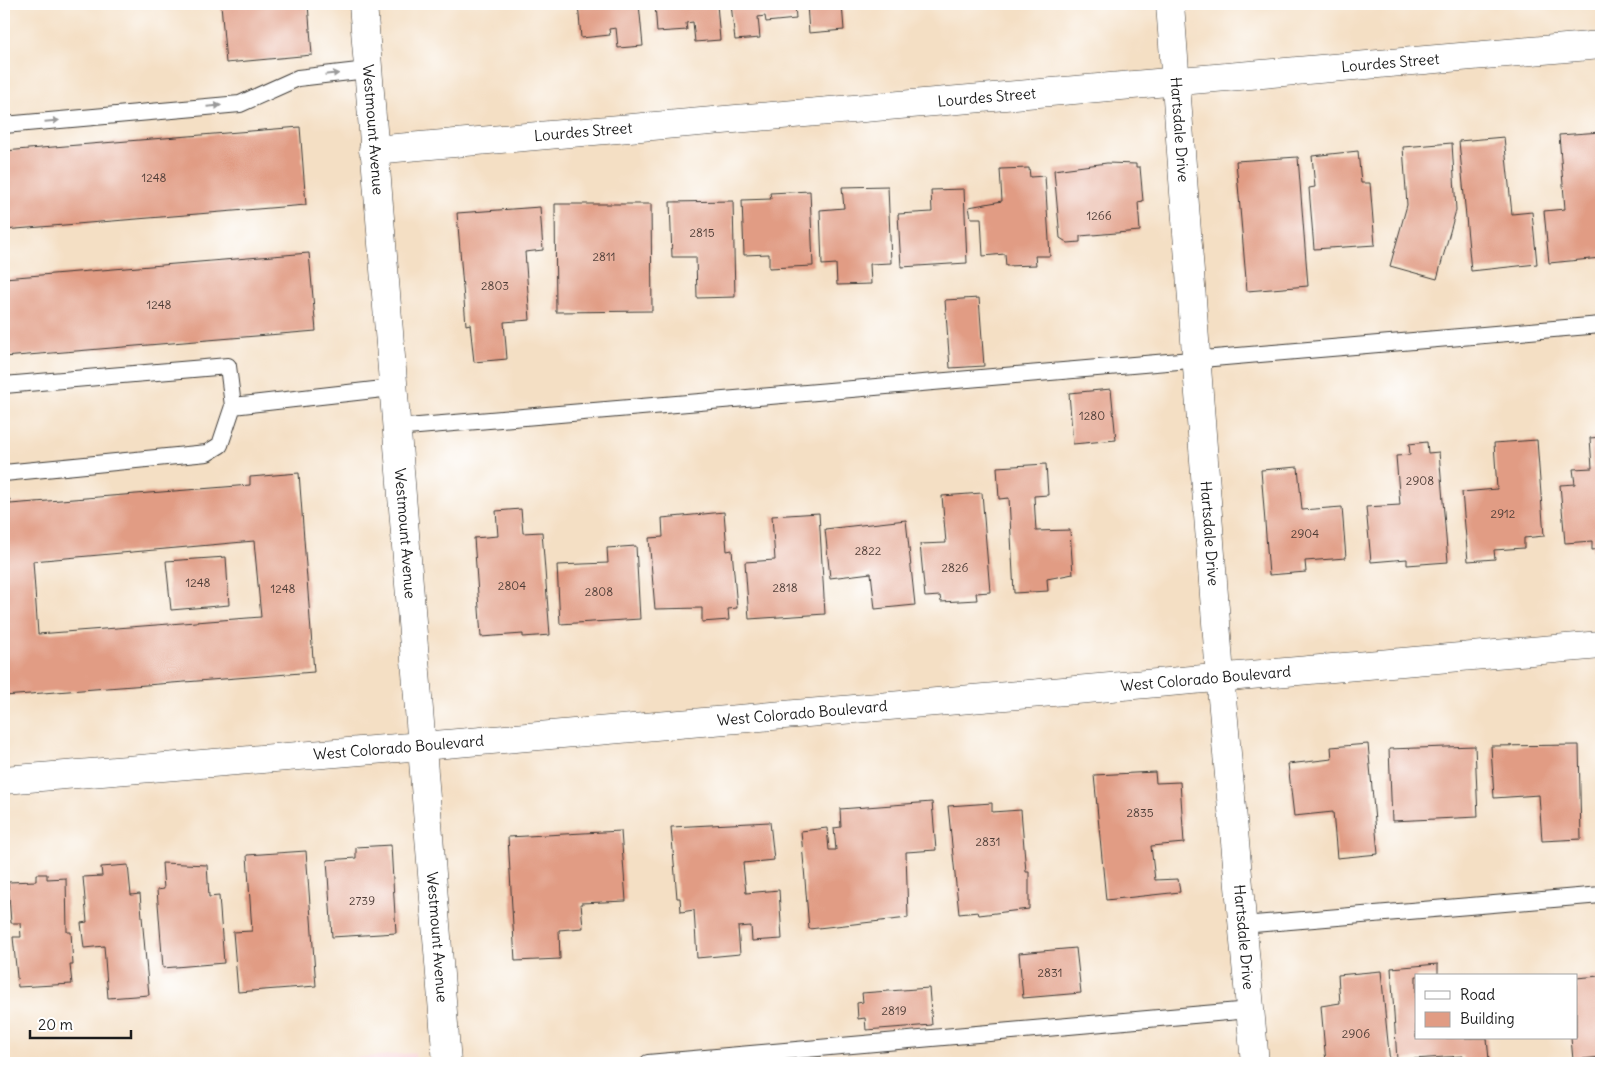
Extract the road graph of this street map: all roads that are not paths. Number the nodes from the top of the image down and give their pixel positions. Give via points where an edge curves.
1 (363, 4) edge
2 (1170, 4) edge
3 (1601, 45) edge
4 (367, 70) junction
5 (1176, 80) junction
6 (4, 125) edge
7 (373, 150) junction
8 (1601, 325) edge
9 (1197, 358) junction
10 (4, 385) edge
11 (392, 388) junction
12 (234, 406) junction
13 (395, 428) junction
14 (4, 473) edge
15 (1601, 645) edge
16 (1220, 676) junction
17 (422, 746) junction
18 (4, 780) edge
19 (1601, 896) edge
20 (1242, 924) junction
21 (1250, 1010) junction
22 (446, 1063) edge
23 (648, 1063) edge
24 (1255, 1063) edge

1 - 4 street, Westmount Avenue
2 - 5 street, Hartsdale Drive
3 - 5 street, Lourdes Street
6 -> 4 lane via 240,104 298,78
4 - 7 street, Westmount Avenue
5 - 7 street, Lourdes Street
5 - 9 street, Hartsdale Drive
7 - 11 street, Westmount Avenue
8 - 9 lane
9 - 13 lane
9 - 16 street, Hartsdale Drive
10 - 12 lane via 228,366
11 - 12 lane
11 - 13 street, Westmount Avenue
12 - 14 lane via 220,445 207,453
13 - 17 street, Westmount Avenue
15 - 16 street, West Colorado Boulevard
16 - 17 street, West Colorado Boulevard
16 - 20 street, Hartsdale Drive
17 - 18 street, West Colorado Boulevard
17 - 22 street, Westmount Avenue
19 - 20 lane
20 - 21 street, Hartsdale Drive
21 - 23 lane
21 - 24 street, Hartsdale Drive

